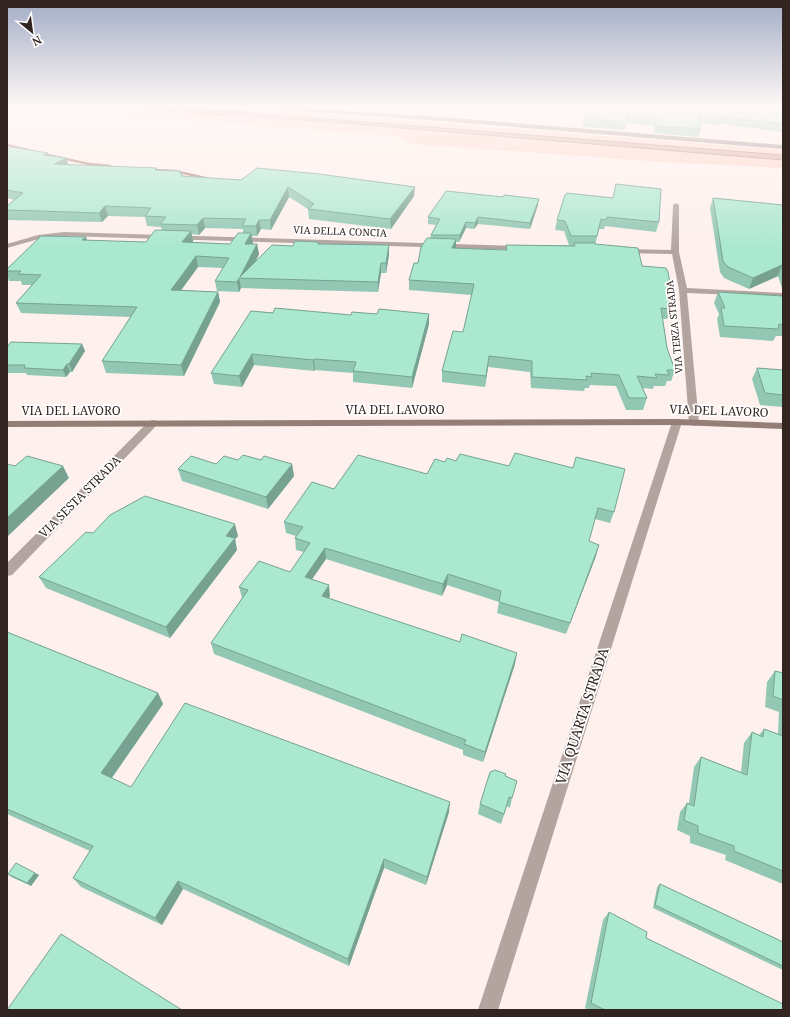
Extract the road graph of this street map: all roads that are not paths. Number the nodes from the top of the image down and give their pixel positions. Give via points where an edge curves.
1 (676, 205) dead end
2 (7, 246) edge
3 (532, 248) edge
4 (611, 250) edge
5 (675, 252) junction
6 (683, 290) junction
7 (783, 295) edge
8 (677, 422) junction
9 (153, 423) junction
10 (694, 423) junction
11 (7, 424) edge
12 (783, 426) edge
13 (7, 571) edge
14 (488, 1010) edge

1 - 5 street, VIA TERZA STRADA
2 - 3 street, VIA DELLA CONCIA via 38,237 64,234
4 - 5 street
5 - 6 street, VIA TERZA STRADA
6 - 7 street
6 - 10 street, VIA TERZA STRADA
8 - 9 main road, VIA DEL LAVORO
8 - 10 main road, VIA DEL LAVORO
8 - 14 street, VIA QUARTA STRADA
9 - 11 main road, VIA DEL LAVORO
9 - 13 street, VIA SESTA STRADA
10 - 12 main road, VIA DEL LAVORO

